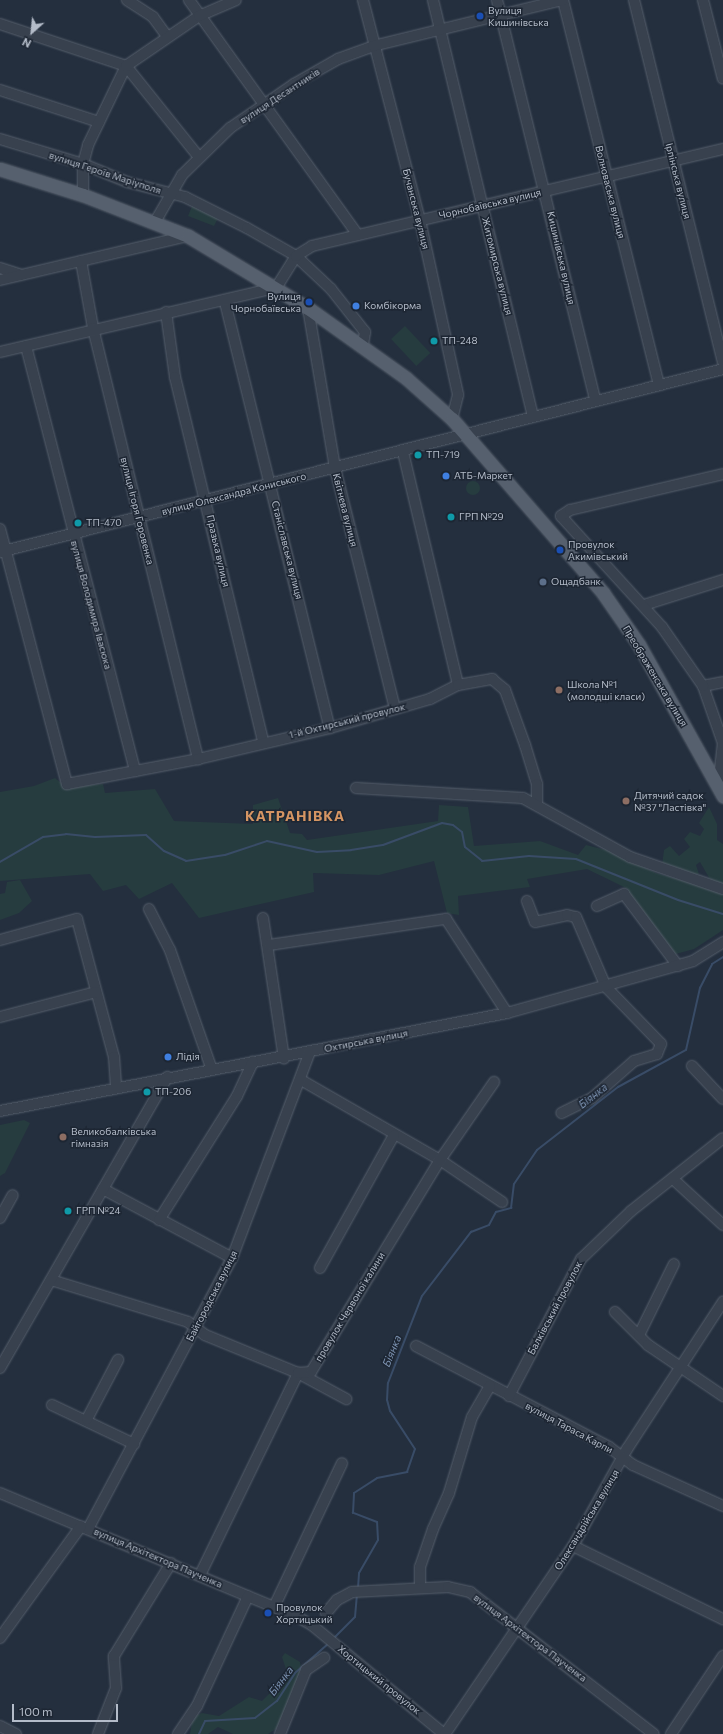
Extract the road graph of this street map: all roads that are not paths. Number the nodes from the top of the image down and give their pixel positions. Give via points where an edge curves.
1 (127, 0) edge
2 (189, 0) edge
3 (236, 0) edge
4 (363, 0) edge
5 (433, 0) edge
6 (497, 0) edge
7 (563, 0) edge
8 (634, 0) edge
9 (703, 0) edge
10 (500, 14) junction
11 (199, 16) junction
12 (0, 24) edge
13 (441, 29) junction
14 (167, 36) junction
15 (373, 46) junction
16 (126, 66) junction
17 (723, 80) edge
18 (0, 90) edge
19 (265, 103) junction
20 (99, 122) junction
21 (0, 139) edge
22 (723, 149) edge
23 (199, 157) junction
24 (672, 161) junction
25 (83, 164) junction
26 (0, 169) edge
27 (606, 176) junction
28 (545, 191) junction
29 (170, 194) junction
30 (83, 195) junction
31 (482, 206) junction
32 (420, 220) junction
33 (155, 222) junction
34 (358, 235) junction
35 (188, 236) junction
36 (296, 256) junction
37 (81, 261) junction
38 (0, 268) edge
39 (21, 275) junction
40 (0, 280) edge
41 (276, 288) junction
42 (225, 302) junction
43 (308, 308) junction
44 (166, 312) junction
45 (93, 328) junction
46 (363, 345) junction
47 (26, 346) junction
48 (0, 352) edge
49 (723, 361) edge
50 (723, 369) edge
51 (659, 384) junction
52 (595, 400) junction
53 (533, 416) junction
54 (452, 419) junction
55 (467, 437) junction
56 (403, 452) junction
57 (335, 468) junction
58 (723, 474) edge
59 (271, 484) junction
60 (206, 500) junction
61 (139, 518) junction
62 (0, 529) edge
63 (72, 534) junction
64 (3, 552) edge
65 (723, 580) edge
66 (644, 606) junction
67 (723, 682) edge
68 (458, 685) junction
69 (703, 686) junction
70 (395, 709) junction
71 (330, 728) junction
72 (263, 742) junction
73 (198, 759) junction
74 (135, 771) junction
75 (356, 788) dead end
76 (721, 792) edge
77 (537, 803) junction
78 (723, 889) edge
79 (527, 901) dead end
80 (598, 906) dead end
81 (149, 908) dead end
82 (263, 918) dead end
83 (0, 940) edge
84 (723, 942) edge
85 (269, 945) junction
86 (678, 966) junction
87 (606, 987) junction
88 (96, 992) junction
89 (507, 1013) junction
90 (0, 1017) edge
91 (310, 1052) junction
92 (284, 1058) junction
93 (253, 1062) junction
94 (692, 1066) dead end
95 (212, 1070) junction
96 (167, 1077) junction
97 (301, 1080) junction
98 (494, 1082) dead end
99 (116, 1086) junction
100 (723, 1099) edge
101 (0, 1112) edge
102 (561, 1113) dead end
103 (394, 1135) junction
104 (723, 1138) edge
105 (440, 1160) junction
106 (673, 1178) junction
107 (103, 1189) junction
108 (13, 1195) dead end
109 (502, 1202) dead end
110 (0, 1218) edge
111 (159, 1220) junction
112 (723, 1225) edge
113 (232, 1258) junction
114 (674, 1264) dead end
115 (320, 1268) dead end
116 (51, 1280) junction
117 (723, 1302) edge
118 (615, 1312) dead end
119 (196, 1328) junction
120 (639, 1335) junction
121 (416, 1346) dead end
122 (118, 1360) dead end
123 (0, 1368) edge
124 (680, 1368) junction
125 (298, 1373) junction
126 (490, 1386) junction
127 (509, 1396) junction
128 (723, 1396) edge
129 (346, 1399) dead end
130 (52, 1405) dead end
131 (87, 1419) junction
132 (134, 1444) junction
133 (623, 1458) junction
134 (342, 1463) dead end
135 (0, 1494) edge
136 (723, 1506) edge
137 (85, 1527) junction
138 (573, 1546) junction
139 (171, 1564) junction
140 (200, 1575) junction
141 (420, 1588) junction
142 (248, 1596) junction
143 (274, 1606) junction
144 (326, 1613) dead end
145 (723, 1619) edge
146 (313, 1626) joint
147 (519, 1627) junction
148 (0, 1638) edge
149 (723, 1656) edge
150 (324, 1658) dead end
151 (0, 1726) edge
152 (16, 1734) edge
153 (98, 1734) edge
154 (178, 1734) edge
155 (280, 1734) edge
156 (445, 1734) edge
157 (654, 1734) edge
158 (670, 1734) edge

1 - 14 street via 153,17
2 - 11 street
3 - 11 street
4 - 15 street, Бучанська вулиця
5 - 13 street, Житомирська вулиця
6 - 10 street, Кишинівська вулиця
7 - 10 street, вулиця Десантників
7 - 27 street, Волноваська вулиця
8 - 24 street, Ірпінська вулиця
9 - 17 street
10 - 13 street, вулиця Десантників
10 - 28 street, Кишинівська вулиця
11 - 14 street
11 - 19 street
12 - 16 street
13 - 15 street, вулиця Десантників
13 - 31 street, Житомирська вулиця
14 - 16 street
15 - 19 street, вулиця Десантників via 338,60
15 - 32 street, Бучанська вулиця
16 - 20 street
16 - 23 street
18 - 20 street
19 - 23 street, вулиця Десантників
19 - 34 street
20 - 25 street
21 - 25 street, вулиця Героїв Маріуполя
22 - 24 street, Чорнобаївська вулиця
23 - 29 street, вулиця Десантників
24 - 27 street, Чорнобаївська вулиця
24 - 49 street, Ірпінська вулиця
25 - 29 street, вулиця Героїв Маріуполя
25 - 30 street
26 - 30 main road
27 - 28 street, Чорнобаївська вулиця
27 - 51 street, Волноваська вулиця
28 - 31 street, Чорнобаївська вулиця
28 - 52 street, Кишинівська вулиця
29 - 33 street, вулиця Десантників
29 - 36 street, вулиця Героїв Маріуполя via 213,209
30 - 33 main road
31 - 32 street, Чорнобаївська вулиця
31 - 53 street, Житомирська вулиця
32 - 34 street, Чорнобаївська вулиця
32 - 54 street, Бучанська вулиця via 458,395
33 - 35 main road
34 - 36 street, Чорнобаївська вулиця via 312,246
35 - 37 street
35 - 41 main road
36 - 41 street, Чорнобаївська вулиця
36 - 46 street, вулиця Героїв Маріуполя via 331,289 365,332
37 - 39 street
37 - 45 street, вулиця Ігоря Горовенка
38 - 39 street
39 - 40 street
41 - 42 street
41 - 43 main road
42 - 44 street
42 - 59 street, Станіславська вулиця
43 - 46 main road
43 - 57 street, Квітнева вулиця
44 - 45 street
44 - 60 street, Празька вулиця via 175,377
45 - 47 street
45 - 61 street, вулиця Ігоря Горовенка
46 - 54 main road
47 - 48 street
47 - 63 street, вулиця Володимира Івасюка
50 - 51 street, вулиця Олександра Кониського
51 - 52 street, вулиця Олександра Кониського
52 - 53 street, вулиця Олександра Кониського
53 - 55 street, вулиця Олександра Кониського
54 - 55 main road
55 - 56 street, вулиця Олександра Кониського
55 - 76 main road, Преображенська вулиця via 603,593 639,645
56 - 57 street, вулиця Олександра Кониського
56 - 68 street
57 - 59 street, вулиця Олександра Кониського
57 - 70 street, Квітнева вулиця
58 - 66 street via 570,510 561,516
59 - 60 street, вулиця Олександра Кониського
59 - 71 street, Станіславська вулиця
60 - 61 street, вулиця Олександра Кониського
60 - 72 street, Празька вулиця
61 - 63 street, вулиця Олександра Кониського
61 - 73 street, вулиця Ігоря Горовенка
62 - 64 street
63 - 64 street, вулиця Олександра Кониського
63 - 74 street, вулиця Володимира Івасюка
64 - 74 street, 1-й Охтирський провулок via 67,784
65 - 66 street
66 - 69 street
67 - 69 street
68 - 70 street, 1-й Охтирський провулок via 430,699
68 - 77 street, 1-й Охтирський провулок via 492,679 501,684 533,771 538,792
69 - 76 street via 722,743
70 - 71 street, 1-й Охтирський провулок
71 - 72 street, 1-й Охтирський провулок
72 - 73 street, 1-й Охтирський провулок
73 - 74 street, 1-й Охтирський провулок
75 - 77 street via 523,798
77 - 78 street via 630,856
79 - 87 street via 535,922 567,915 576,917
80 - 86 street via 624,894
81 - 95 street via 170,950
82 - 85 street
83 - 88 street via 77,919
84 - 86 street, Охтирська вулиця via 710,953
85 - 89 street via 446,918
85 - 92 street
86 - 87 street, Охтирська вулиця
87 - 89 street, Охтирська вулиця
87 - 102 street via 661,1044 657,1054 634,1061 592,1098
88 - 90 street
88 - 99 street via 114,1057
89 - 91 street, Охтирська вулиця
91 - 92 street, Охтирська вулиця
91 - 97 street, Байгородська вулиця
92 - 93 street, Охтирська вулиця
93 - 95 street, Охтирська вулиця
93 - 111 street via 238,1096
94 - 100 street
95 - 96 street, Охтирська вулиця
96 - 99 street, Охтирська вулиця
96 - 107 street
97 - 103 street
97 - 113 street, Байгородська вулиця
98 - 105 street, провулок Червоної калини
99 - 101 street, Охтирська вулиця
103 - 105 street
103 - 115 street
104 - 106 street, Балківський провулок
105 - 109 street
105 - 125 street, провулок Червоної калини via 311,1372
106 - 112 street
106 - 127 street, Балківський провулок via 631,1211 578,1263
107 - 111 street
107 - 116 street
108 - 110 street
111 - 113 street
113 - 119 street, Байгородська вулиця
114 - 120 street
116 - 119 street via 188,1322
116 - 123 street
117 - 124 street, Олександрійська вулиця
118 - 120 street
119 - 125 street via 205,1335
119 - 132 street, Байгородська вулиця
120 - 124 street
121 - 126 street, вулиця Тараса Карпи
122 - 131 street
124 - 128 street
124 - 133 street, Олександрійська вулиця
125 - 129 street
125 - 140 street
126 - 127 street, вулиця Тараса Карпи
126 - 141 street via 472,1417 449,1493 433,1529 420,1567
127 - 133 street, вулиця Тараса Карпи
130 - 131 street
131 - 132 street
132 - 137 street, Байгородська вулиця
133 - 136 street, вулиця Тараса Карпи
133 - 138 street, Олександрійська вулиця
134 - 143 street
135 - 137 street, вулиця Архітектора Паученка
137 - 139 street, вулиця Архітектора Паученка
137 - 148 street, Байгородська вулиця
138 - 145 street
138 - 147 street, Олександрійська вулиця
139 - 140 street, вулиця Архітектора Паученка
139 - 153 street via 114,1656 116,1688
140 - 142 street, вулиця Архітектора Паученка
141 - 144 street, вулиця Архітектора Паученка via 356,1592 337,1600
141 - 147 street, вулиця Архітектора Паученка via 448,1587 470,1592
142 - 143 street, вулиця Архітектора Паученка
142 - 154 street via 197,1706
143 - 146 street, вулиця Архітектора Паученка
146 - 156 street, Хортицький провулок
147 - 156 street, Олександрійська вулиця
147 - 157 street, вулиця Архітектора Паученка
149 - 158 street
150 - 155 street via 306,1670
151 - 152 street

